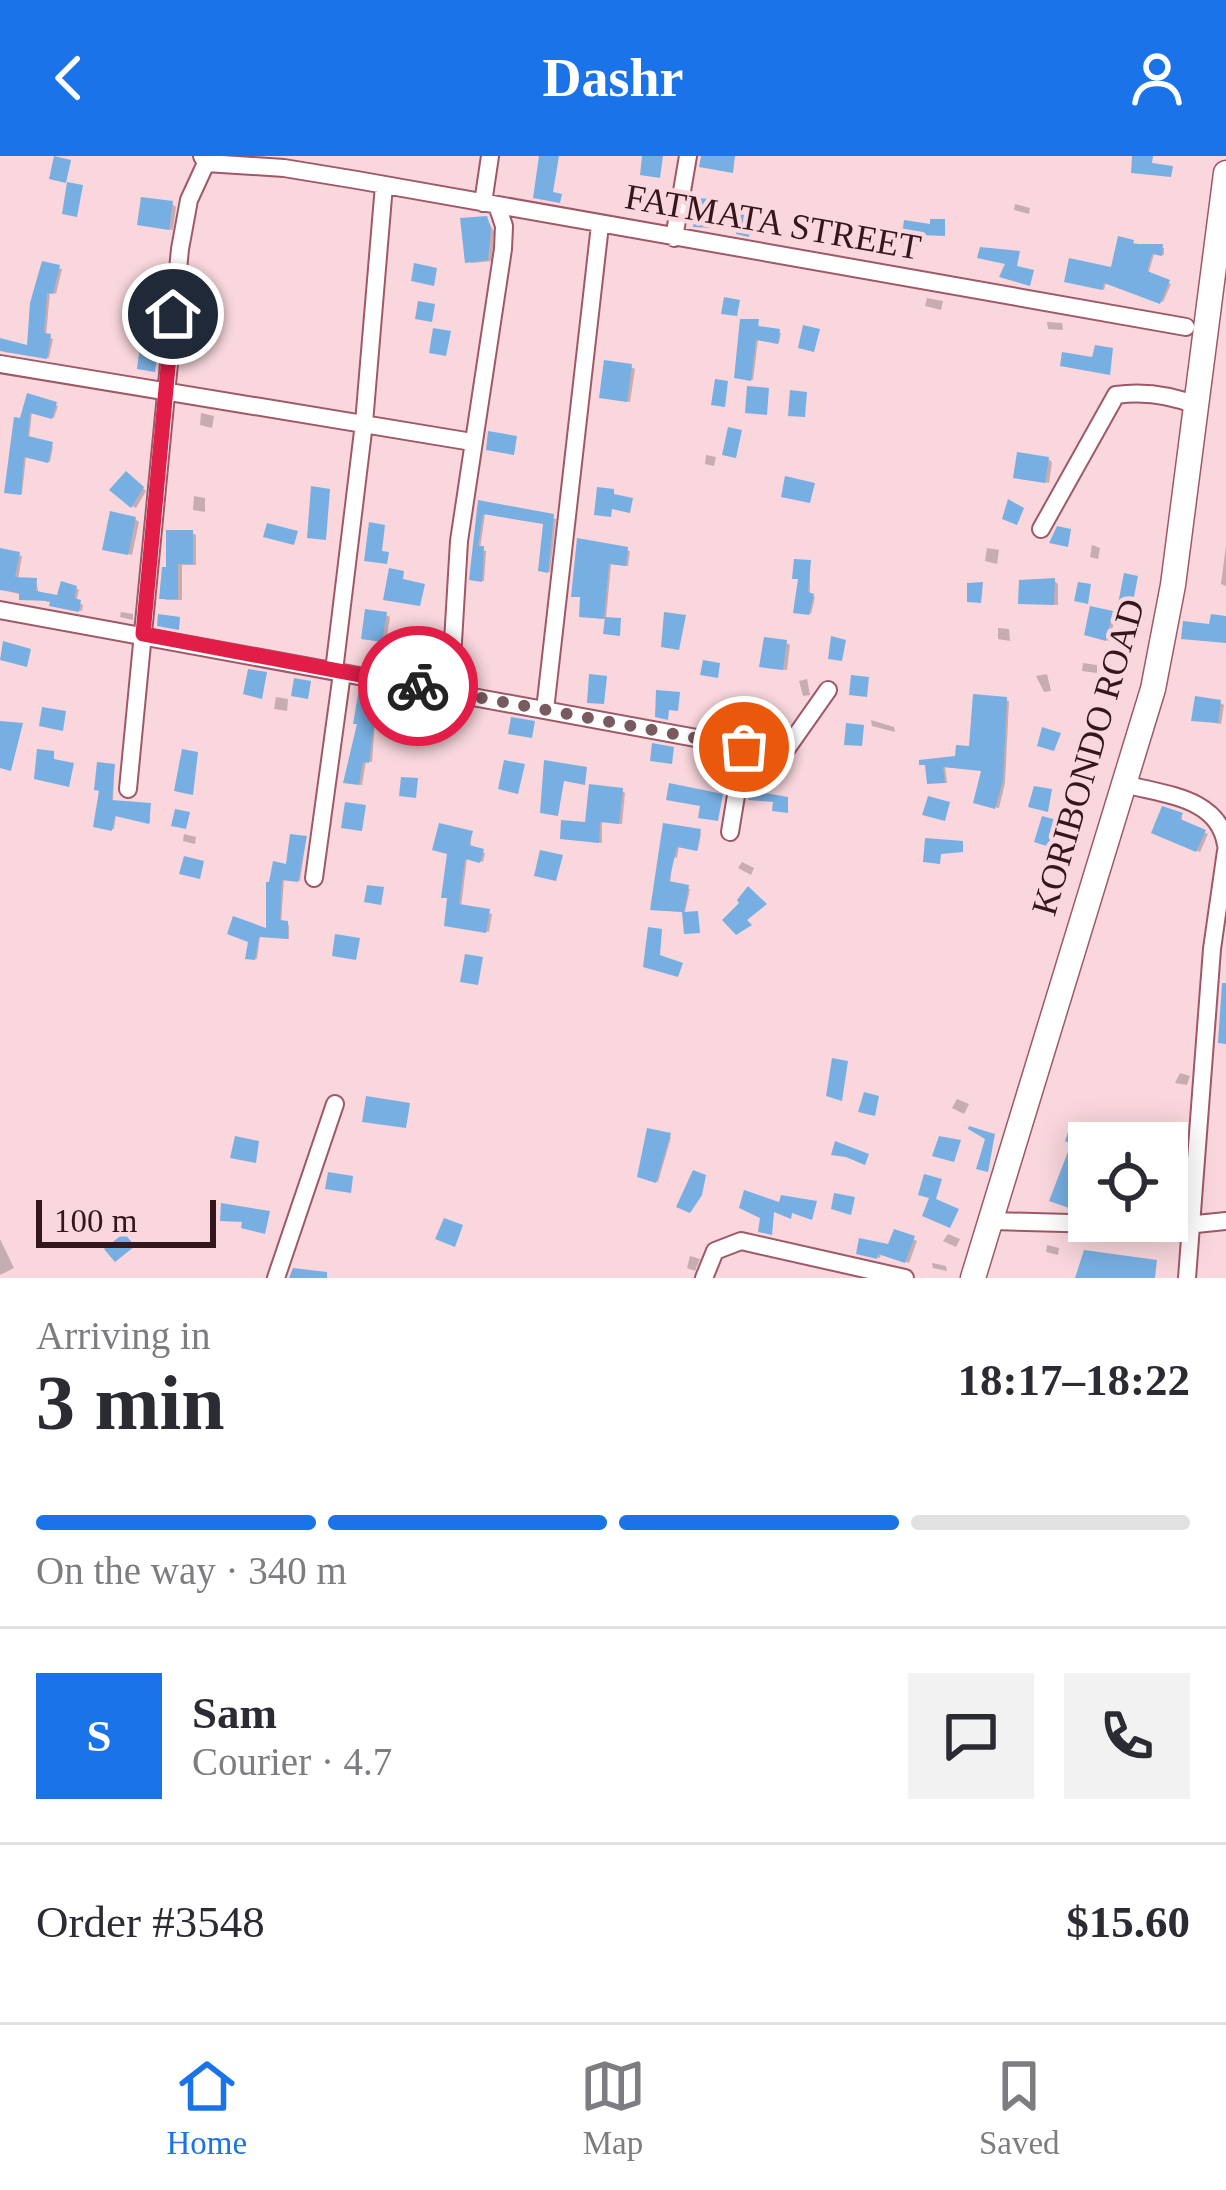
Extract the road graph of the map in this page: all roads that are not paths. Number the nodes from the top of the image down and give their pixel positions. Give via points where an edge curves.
1 (490, 156) edge
2 (688, 156) edge
3 (204, 160) edge
4 (285, 162) edge
5 (1219, 173) edge
6 (384, 185) junction
7 (490, 204) junction
8 (600, 225) junction
9 (674, 238) junction
10 (1186, 327) dead end
11 (1200, 358) junction
12 (1226, 361) edge
13 (0, 364) edge
14 (166, 391) junction
15 (1198, 406) junction
16 (364, 423) junction
17 (472, 442) junction
18 (1041, 529) dead end
19 (0, 610) edge
20 (143, 634) junction
21 (338, 672) junction
22 (828, 690) dead end
23 (450, 692) junction
24 (545, 710) junction
25 (744, 747) junction
26 (1126, 784) junction
27 (128, 789) dead end
28 (730, 832) dead end
29 (1226, 848) edge
30 (314, 878) dead end
31 (335, 1104) dead end
32 (1192, 1219) junction
33 (993, 1221) junction
34 (1226, 1221) edge
35 (276, 1278) edge
36 (704, 1278) edge
37 (905, 1278) edge
38 (973, 1278) edge
39 (1187, 1278) edge

1 - 7 street
2 - 9 street
3 - 4 street, FATMATA STREET
3 - 14 street via 180,249
4 - 6 street, FATMATA STREET
5 - 11 highway, KORIBONDO ROAD
6 - 7 street, FATMATA STREET
6 - 16 street
7 - 8 street, FATMATA STREET
7 - 17 street via 504,226 503,249
8 - 9 street, FATMATA STREET
8 - 24 street
9 - 10 street, FATMATA STREET
11 - 12 street
11 - 15 highway, KORIBONDO ROAD
13 - 14 street
14 - 16 street
14 - 20 street
15 - 18 street via 1116,395
15 - 26 highway, KORIBONDO ROAD via 1169,606
16 - 17 street
16 - 21 street
17 - 23 street
19 - 20 street
20 - 21 street
20 - 27 street
21 - 23 street
21 - 30 street
22 - 25 street via 783,754
23 - 24 street
24 - 25 street
25 - 28 street
26 - 29 street via 1211,812
26 - 33 highway, KORIBONDO ROAD
29 - 32 street
31 - 35 street
32 - 33 street
32 - 34 street
32 - 39 street
33 - 38 highway, KORIBONDO ROAD
36 - 37 street via 715,1251 741,1241

